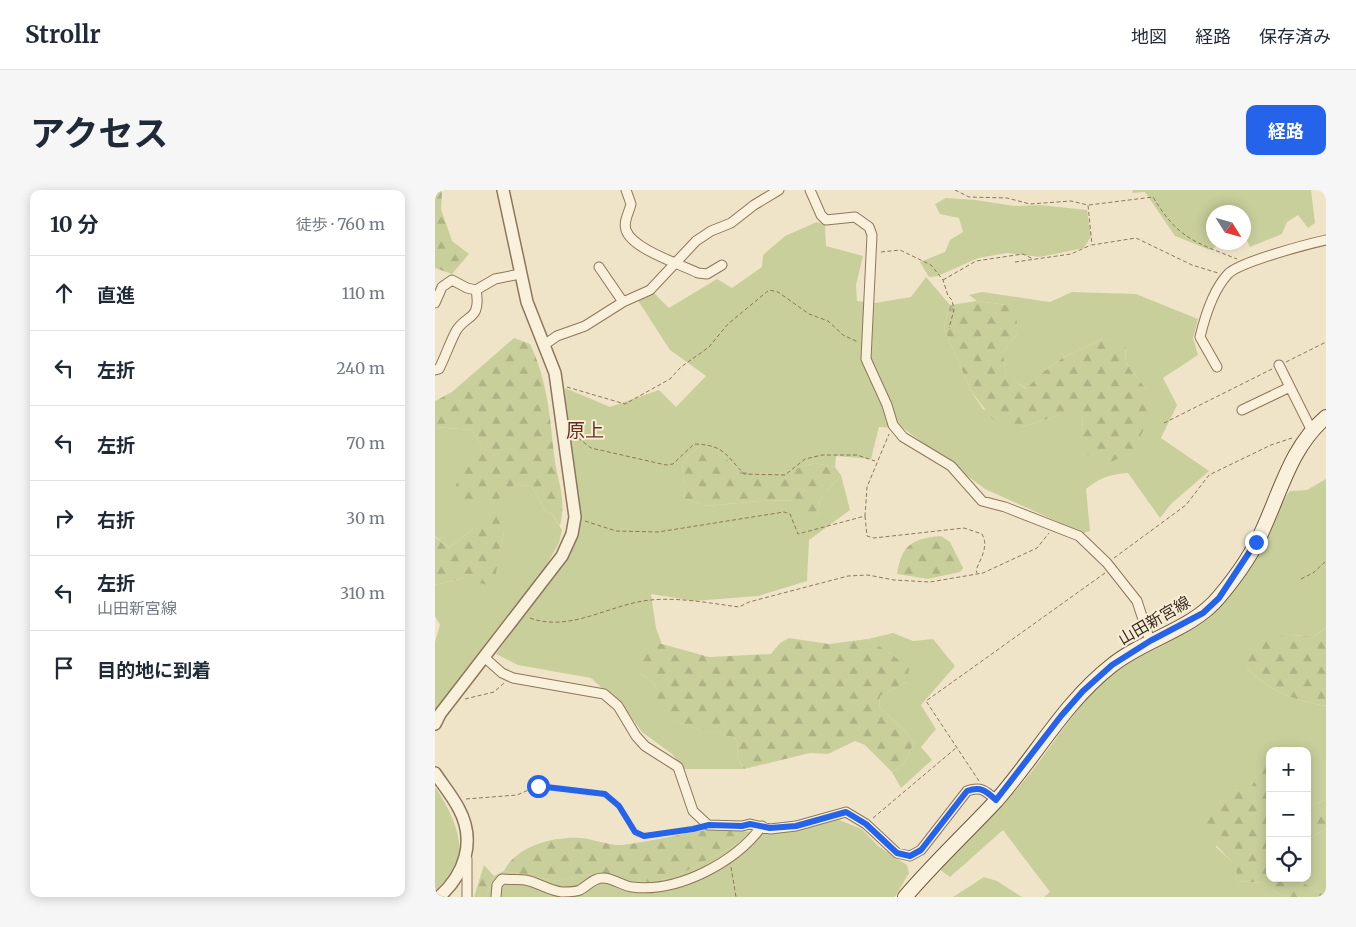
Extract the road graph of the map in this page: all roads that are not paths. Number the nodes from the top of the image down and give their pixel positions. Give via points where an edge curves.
1 (503, 190) edge
2 (626, 190) edge
3 (779, 190) edge
4 (810, 190) edge
5 (1326, 240) edge
6 (676, 262) junction
7 (722, 265) dead end
8 (599, 267) dead end
9 (520, 274) junction
10 (476, 290) junction
11 (623, 302) junction
12 (435, 303) edge
13 (544, 345) junction
14 (1279, 365) road end
15 (1217, 366) dead end
16 (435, 370) edge
17 (1290, 387) junction
18 (1242, 410) dead end
19 (1326, 416) edge
20 (1308, 435) junction
21 (1150, 641) junction
22 (484, 657) junction
23 (435, 724) edge
24 (435, 773) edge
25 (996, 800) junction
26 (762, 826) junction
27 (467, 856) junction
28 (439, 897) edge
29 (467, 897) edge
30 (496, 897) edge
31 (905, 897) edge

1 - 9 street
2 - 6 street via 631,204 625,220 626,230 631,240
3 - 6 street via 731,223 696,241
4 - 21 street via 826,220 855,217 869,227 872,235 866,359 893,425 903,437 951,466 982,501 1079,536 1137,601
5 - 15 street via 1229,273 1215,292 1200,337
6 - 7 street via 707,274
6 - 11 street via 650,290
8 - 11 street
9 - 10 street via 495,279
9 - 13 street
10 - 12 street via 451,280 442,287
10 - 16 street via 478,302 474,313 456,331 439,369
11 - 13 street via 585,326 557,336
13 - 22 street via 556,384 563,431 575,518 572,534 561,556
14 - 17 street
17 - 18 street
17 - 20 street
19 - 20 main road, 山田新宮線
20 - 21 main road, 山田新宮線 via 1293,455 1264,529 1219,598 1203,613
21 - 25 main road, 山田新宮線 via 1112,665 1083,691
22 - 23 street
22 - 26 street via 509,676 605,694 618,706 645,746 678,767 693,811 709,825
24 - 27 street via 466,825
25 - 26 street via 985,790 967,791 921,850 910,856 897,853 866,824 846,812 796,826
25 - 31 main road, 山田新宮線
26 - 30 street via 730,859 671,884 631,887 605,878 595,879 579,891 559,892 526,880 502,880 497,885
27 - 28 street via 451,887
27 - 29 street

